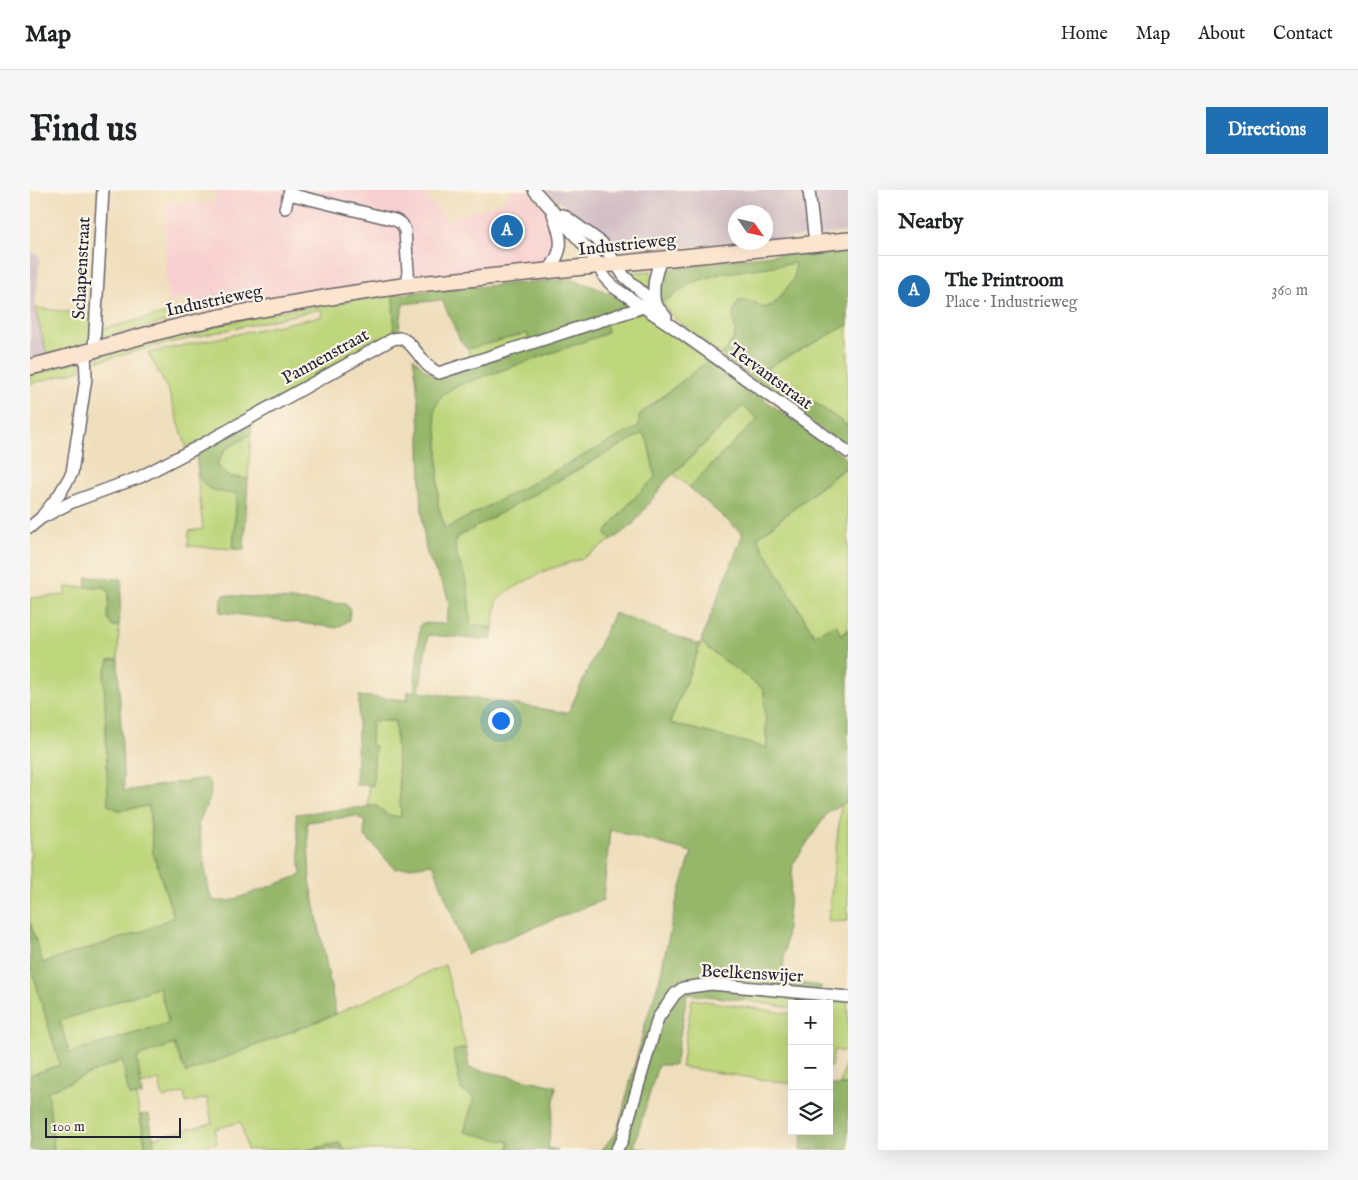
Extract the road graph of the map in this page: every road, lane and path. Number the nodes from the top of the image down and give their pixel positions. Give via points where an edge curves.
1 (103, 190) edge
2 (534, 190) edge
3 (809, 190) edge
4 (290, 192) edge
5 (551, 207) junction
6 (285, 208) dead end
7 (848, 240) edge
8 (815, 243) junction
9 (661, 259) junction
10 (617, 264) junction
11 (597, 265) junction
12 (549, 270) junction
13 (409, 285) junction
14 (649, 306) junction
15 (90, 350) junction
16 (30, 367) edge
17 (848, 452) edge
18 (41, 518) junction
19 (30, 527) edge
20 (848, 996) edge
21 (616, 1150) edge

1 - 15 street, Schapenstraat
2 - 5 street, Tervantstraat
3 - 8 street
4 - 6 street
4 - 13 street via 402,224
5 - 10 street, Tervantstraat via 602,243
5 - 11 street, Tervantstraat via 592,254
5 - 12 street, Tervantstraat via 562,247
7 - 8 main road, Industrieweg
8 - 9 main road, Industrieweg
9 - 10 main road, Industrieweg
9 - 14 street
10 - 11 main road, Industrieweg
10 - 14 street, Tervantstraat
11 - 12 main road, Industrieweg
11 - 14 street, Tervantstraat via 615,288
12 - 13 main road, Industrieweg
13 - 15 main road, Industrieweg via 277,305
14 - 17 street, Tervantstraat
14 - 18 street, Pannenstraat via 439,373 430,369 406,341 399,338 391,340 148,473 72,502
15 - 16 main road, Industrieweg
15 - 18 street, Schapenstraat via 72,473
18 - 19 street, Pannenstraat
20 - 21 street, Beelkenswijer via 711,984 683,988 658,1018 622,1141

